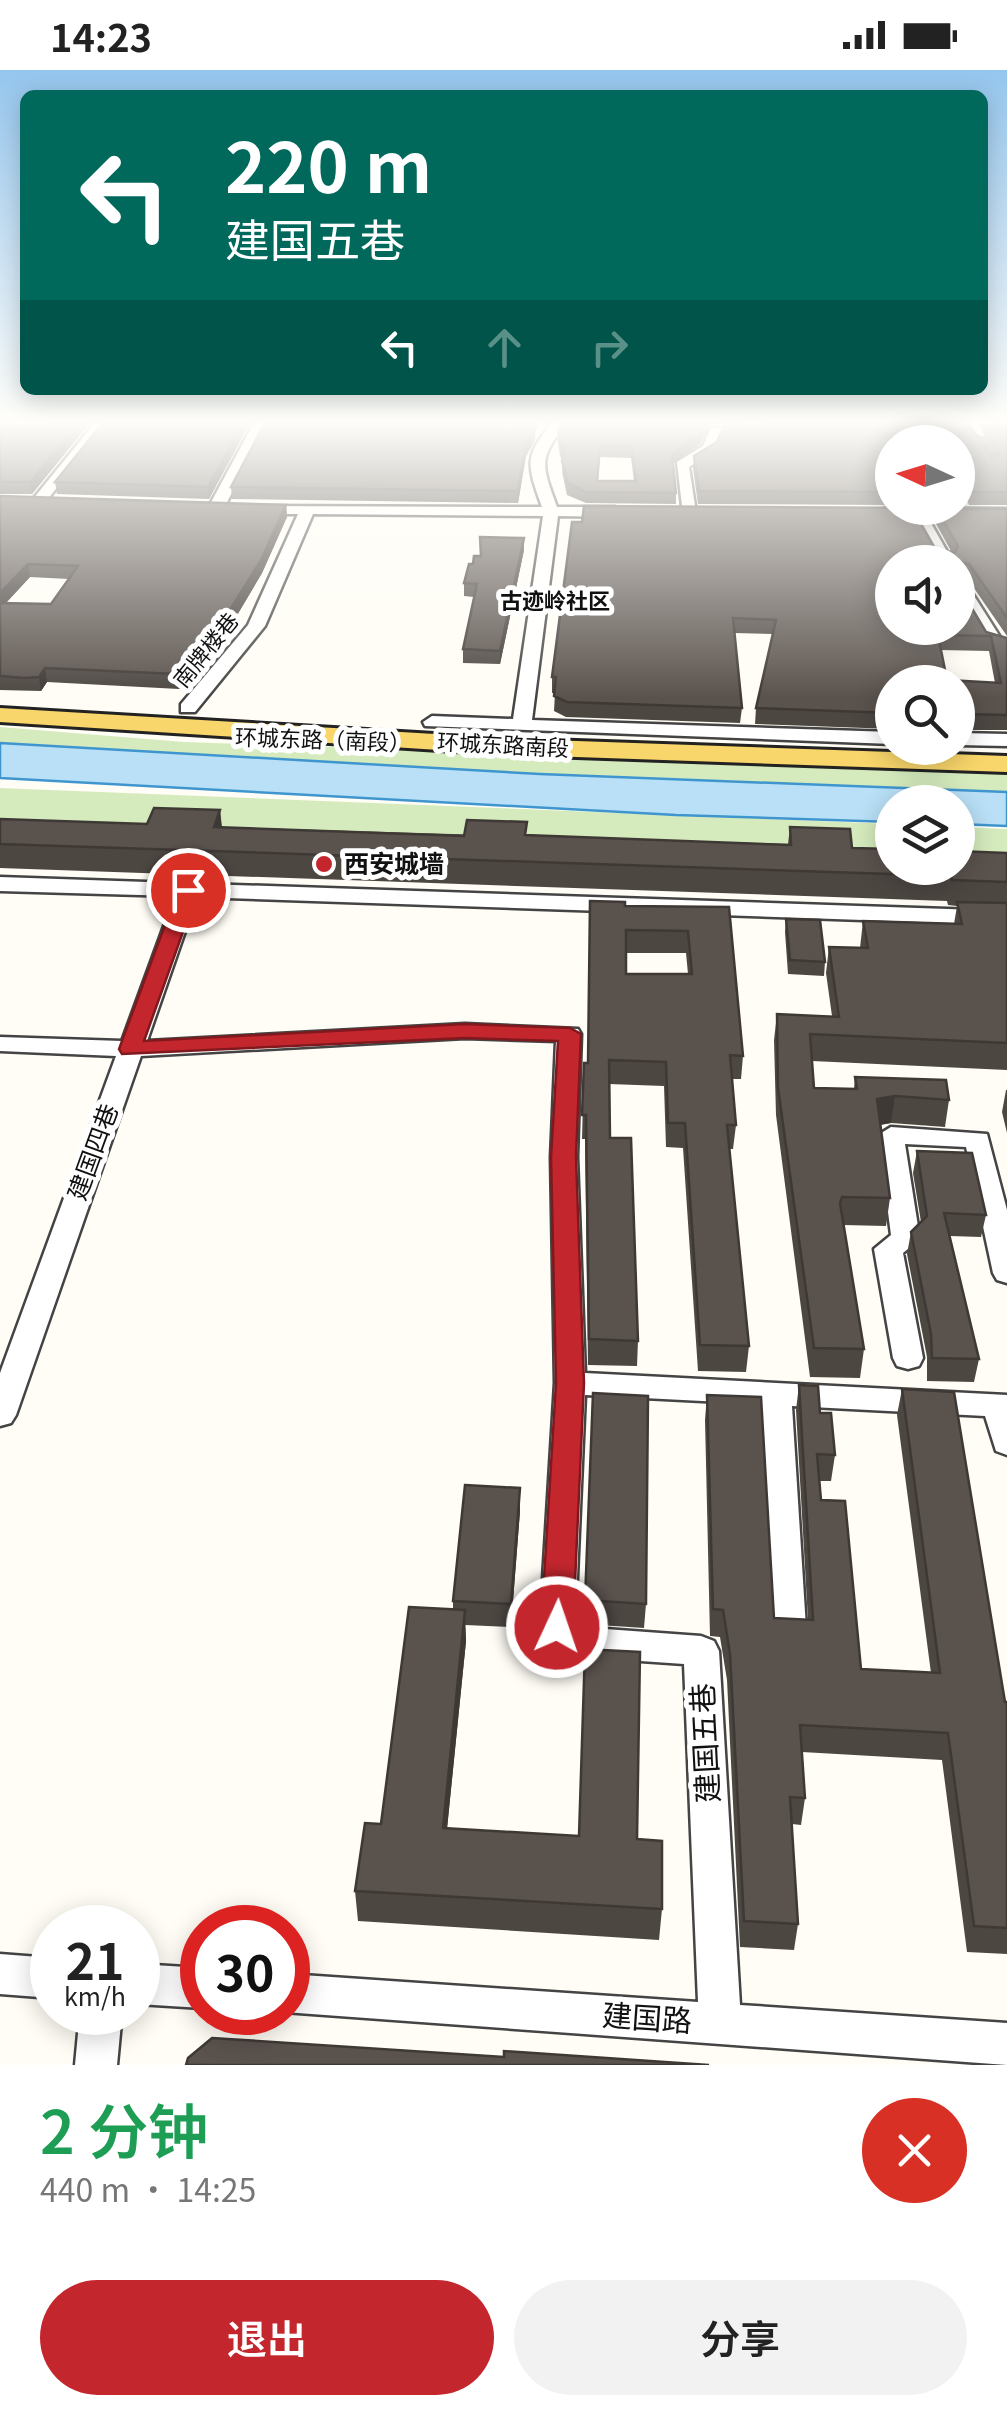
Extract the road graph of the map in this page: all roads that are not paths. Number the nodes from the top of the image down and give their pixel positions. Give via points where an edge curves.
1 (306, 512) edge
2 (551, 512) edge
3 (861, 513) edge
4 (875, 513) edge
5 (975, 514) edge
6 (1007, 514) edge
7 (975, 611) edge
8 (1007, 646) edge
9 (0, 696) edge
10 (188, 708) junction
11 (0, 712) edge
12 (0, 724) edge
13 (520, 736) junction
14 (875, 738) edge
15 (975, 739) edge
16 (1007, 740) edge
17 (1007, 755) edge
18 (1007, 764) edge
19 (0, 884) edge
20 (188, 890) junction
21 (1007, 918) edge
22 (0, 1044) edge
23 (130, 1049) junction
24 (1007, 1273) edge
25 (908, 1358) dead end
26 (570, 1383) junction
27 (776, 1394) junction
28 (1002, 1406) edge
29 (0, 1414) edge
30 (1007, 1443) edge
31 (789, 1628) edge
32 (0, 1974) edge
33 (30, 1976) edge
34 (310, 1996) edge
35 (720, 2024) junction
36 (99, 2035) edge
37 (999, 2051) edge
38 (96, 2065) edge

1 - 10 street, 南牌楼巷 via 256,626
2 - 13 street
3 - 4 street
5 - 6 street
7 - 8 street via 996,645
9 - 10 main road, 环城东路（南段）
10 - 13 main road, 环城东路（南段） via 432,722
11 - 13 main road, 环城东路南段
12 - 13 main road, 环城东路（南段） via 187,736
13 - 14 street
13 - 17 main road, 环城东路南段
13 - 18 main road, 环城东路南段
15 - 16 street
19 - 20 street
20 - 21 street
20 - 23 street, 建国四巷
22 - 23 street
23 - 26 street, 建国五巷 via 465,1031 570,1034 564,1157
23 - 29 street, 建国四巷
24 - 25 street via 978,1140 891,1135 906,1239 888,1249
26 - 27 street
26 - 35 street, 建国五巷 via 557,1627 568,1641 701,1651
27 - 28 street
27 - 31 street
28 - 30 street
32 - 33 street
34 - 35 street, 建国路
35 - 37 street, 建国路
36 - 38 street

